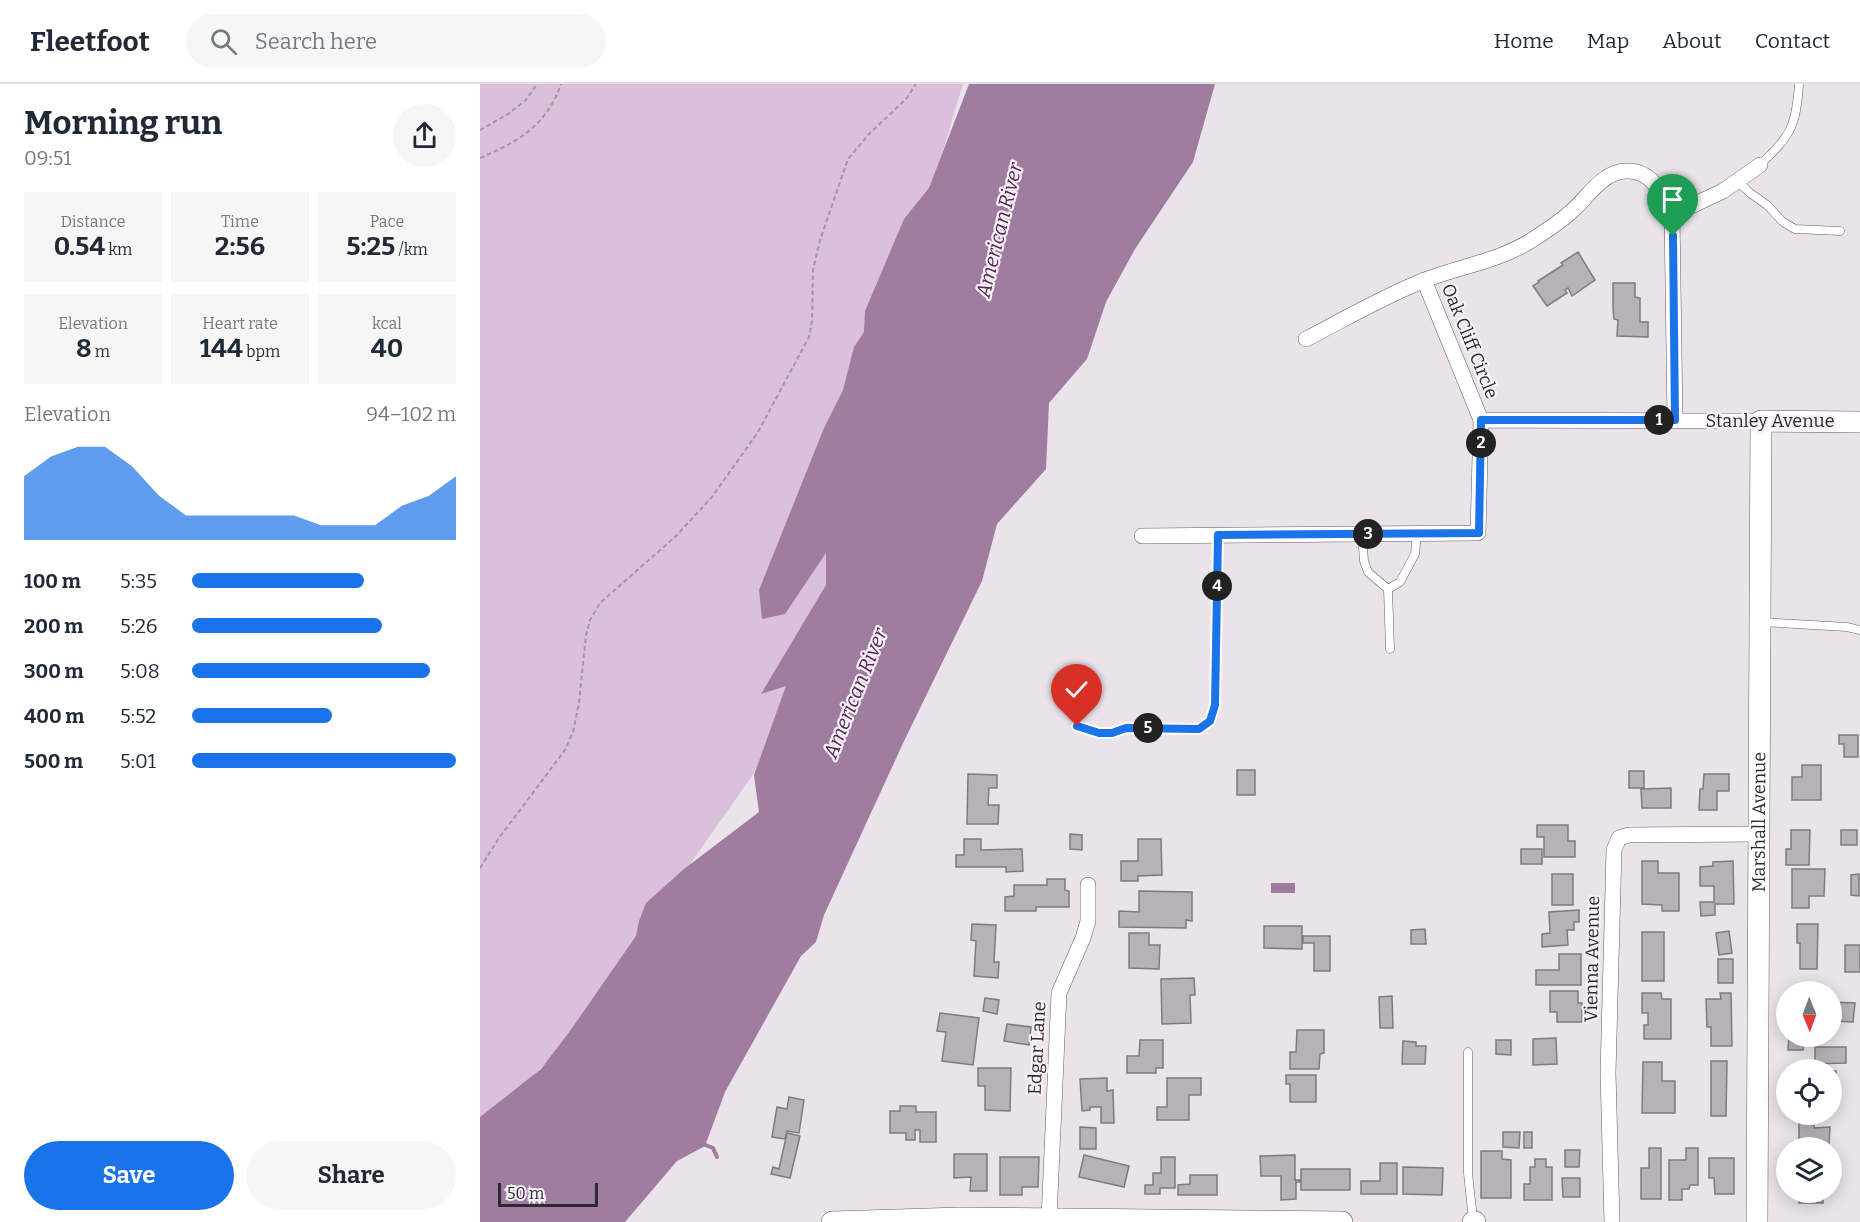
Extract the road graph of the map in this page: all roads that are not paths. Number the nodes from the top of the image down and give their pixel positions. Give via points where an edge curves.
1 (1799, 84) edge
2 (1760, 165) joint
3 (1737, 181) junction
4 (1672, 215) junction
5 (1840, 231) dead end
6 (1424, 280) junction
7 (1306, 339) dead end
8 (1481, 420) junction
9 (1675, 420) junction
10 (1761, 421) junction
11 (1860, 422) edge
12 (1362, 534) junction
13 (1417, 534) junction
14 (1218, 535) junction
15 (1143, 536) dead end
16 (1388, 589) junction
17 (1760, 622) junction
18 (1860, 630) edge
19 (1390, 649) dead end
20 (1077, 726) dead end
21 (1759, 834) junction
22 (1088, 885) dead end
23 (1468, 1052) dead end
24 (1048, 1219) junction
25 (960, 1220) edge
26 (1104, 1221) edge
27 (1168, 1221) edge
28 (832, 1222) edge
29 (1341, 1222) edge
30 (1474, 1222) edge
31 (1612, 1222) edge
32 (1757, 1222) edge

1 - 2 lane via 1794,123 1783,143
2 - 3 street
3 - 4 street
3 - 5 lane via 1795,229
4 - 6 street, Oak Cliff Circle via 1654,182 1638,172 1619,172 1602,180 1573,210 1529,242 1480,264
4 - 9 street, Oak Cliff Circle
6 - 7 street
6 - 8 street, Oak Cliff Circle
8 - 9 street, Stanley Avenue
8 - 13 street via 1479,533
9 - 10 street, Stanley Avenue
10 - 11 street, Stanley Avenue
10 - 17 street, Marshall Avenue
12 - 13 street
12 - 14 street
12 - 16 lane via 1368,572
13 - 16 lane via 1415,554 1400,582
14 - 15 street
14 - 20 lane via 1215,705 1210,721 1199,729 1126,728 1112,733
16 - 19 lane
17 - 18 lane
17 - 21 street, Marshall Avenue
21 - 31 street, Vienna Avenue via 1629,834 1618,838 1614,850 1608,1072
21 - 32 street, Marshall Avenue
22 - 24 street, Edgar Lane via 1088,921 1059,993
23 - 30 lane via 1468,1173
24 - 25 street
24 - 26 street
25 - 28 street
26 - 27 street
27 - 29 street

